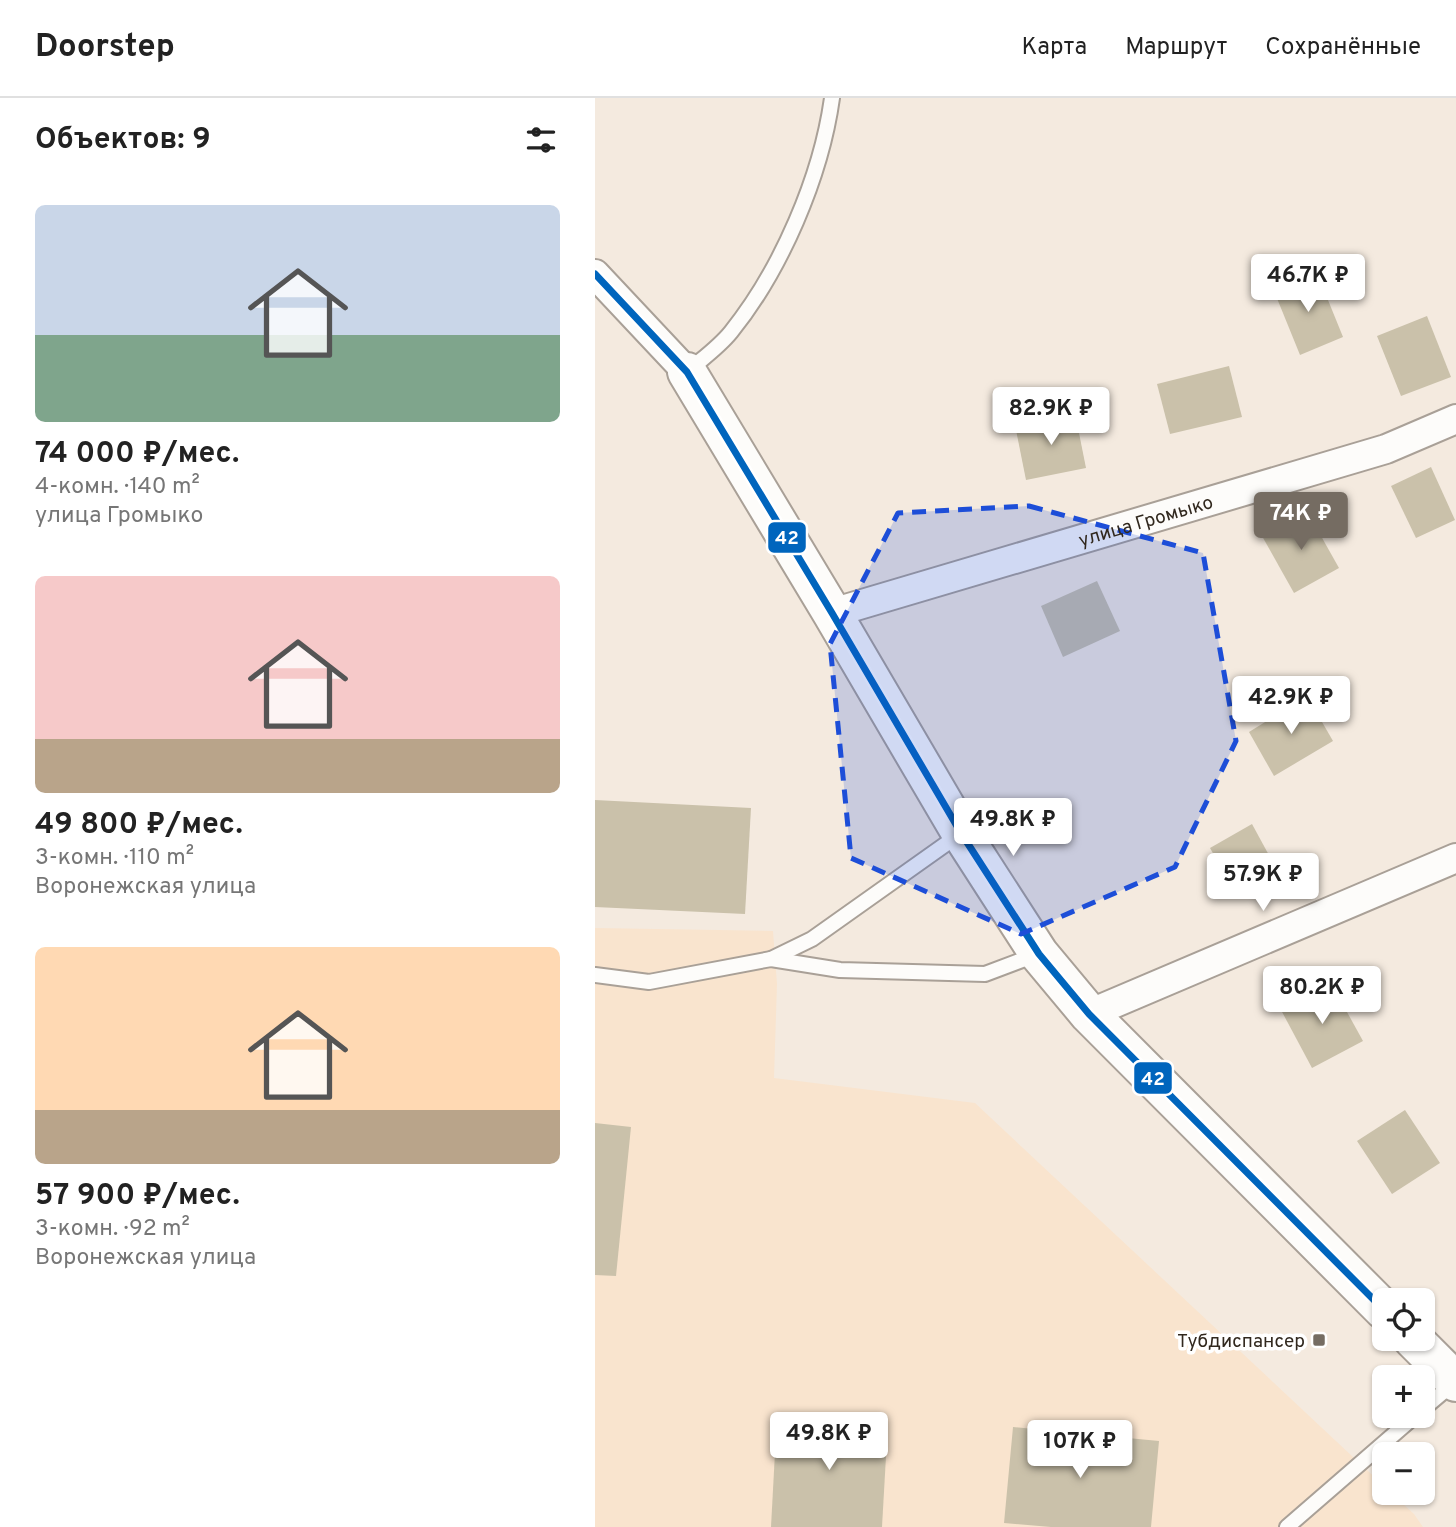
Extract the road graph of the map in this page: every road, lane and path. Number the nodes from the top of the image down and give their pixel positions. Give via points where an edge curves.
1 (832, 98) edge
2 (595, 274) edge
3 (687, 372) junction
4 (1456, 419) edge
5 (832, 613) junction
6 (961, 833) junction
7 (1456, 858) edge
8 (1039, 954) junction
9 (771, 959) junction
10 (595, 975) edge
11 (1089, 1014) junction
12 (1372, 1298) edge
13 (1425, 1351) edge
14 (1456, 1381) edge
15 (1435, 1399) edge
16 (1401, 1428) edge
17 (1287, 1527) edge

1 - 3 lane via 827,133 790,232 756,298 729,334
2 - 3 street
3 - 5 street
4 - 5 street, улица Громыко via 1386,449
5 - 6 street
6 - 8 street
6 - 9 lane via 812,939
7 - 11 street
8 - 9 lane via 985,974 840,970
8 - 11 street
9 - 10 lane via 649,982
11 - 12 street
13 - 14 street
14 - 15 lane
16 - 17 lane

